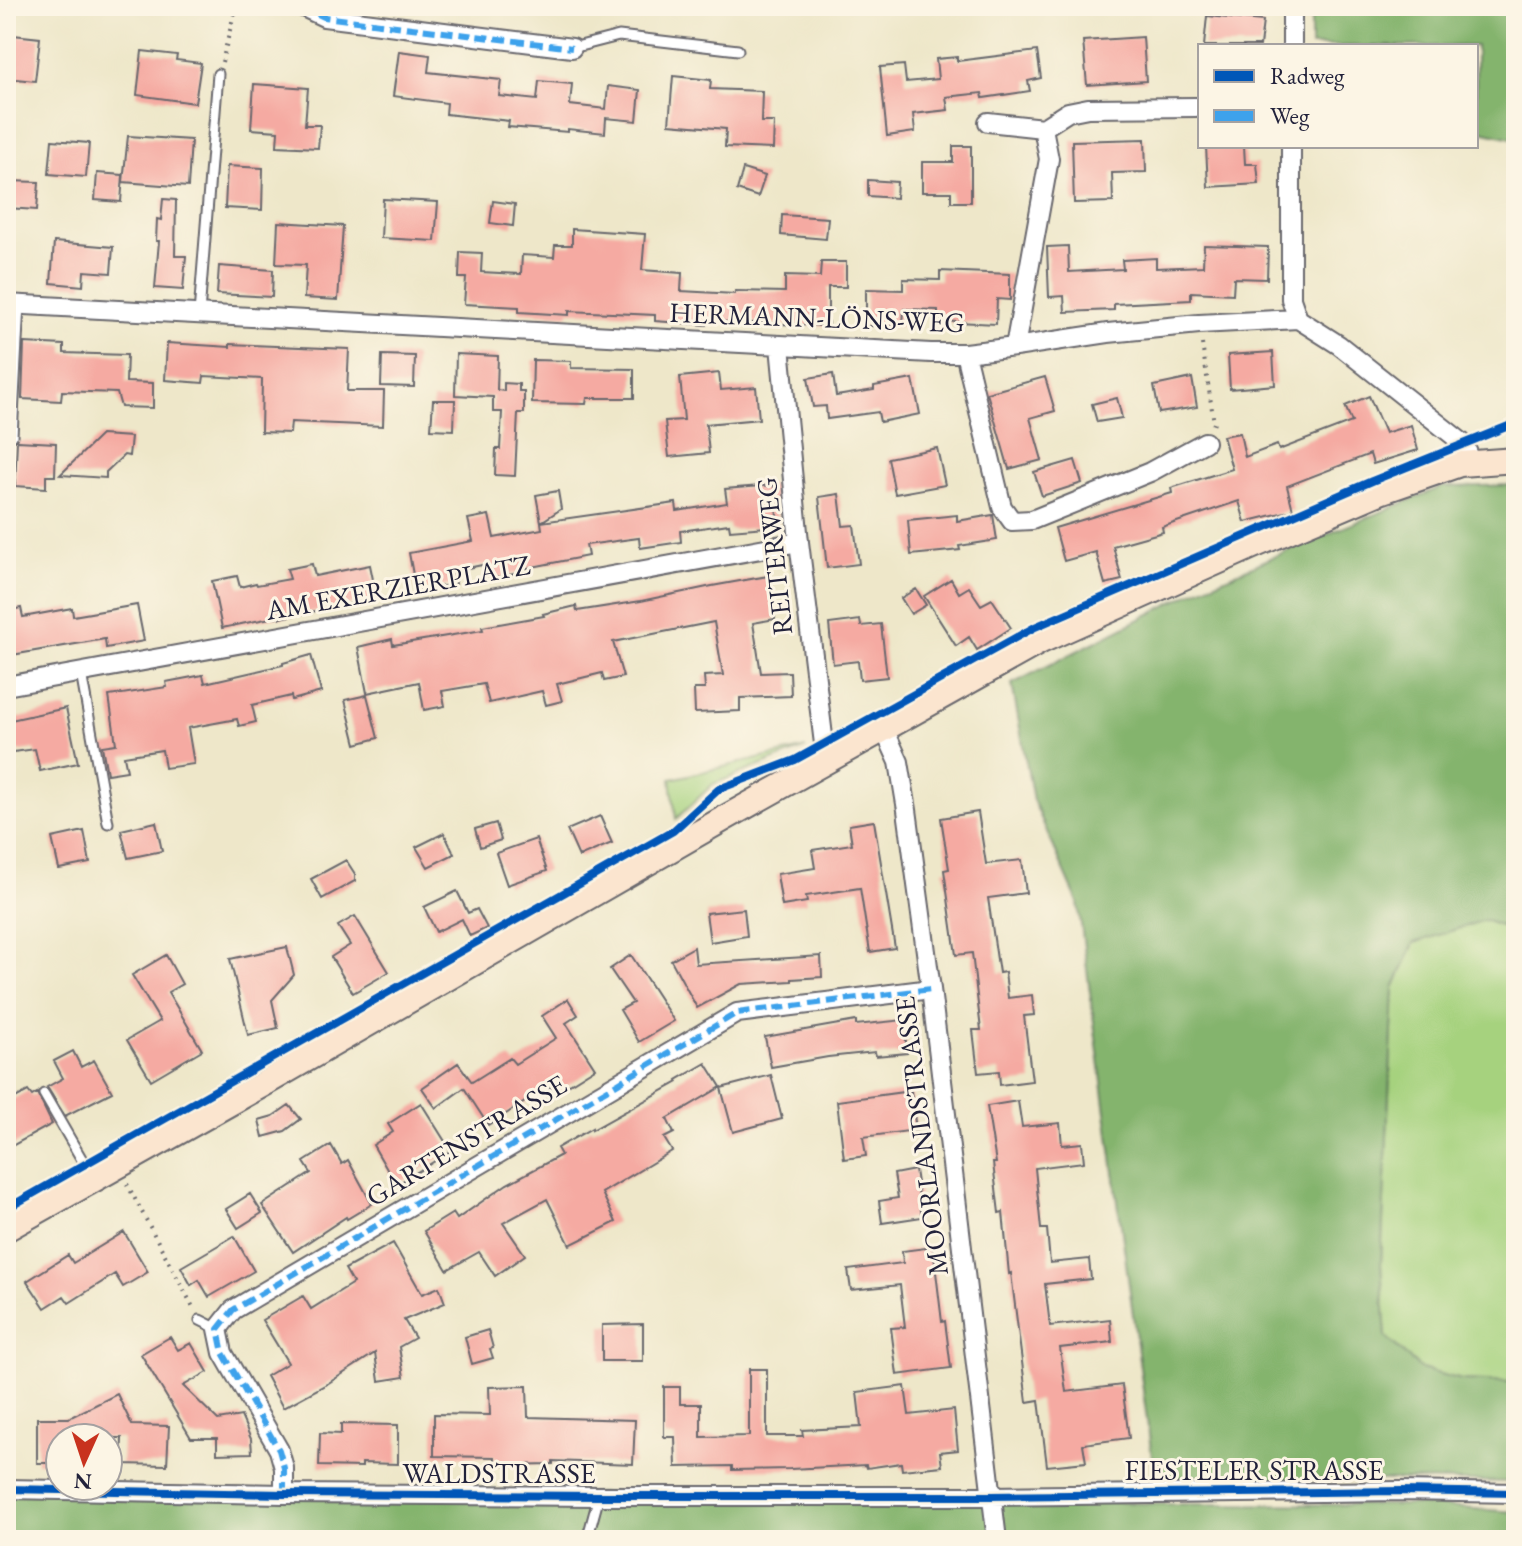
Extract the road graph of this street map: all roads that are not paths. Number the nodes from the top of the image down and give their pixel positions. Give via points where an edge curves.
1 (301, 6) edge
2 (1292, 6) edge
3 (1292, 44) edge
4 (572, 48) joint
5 (738, 50) dead end
6 (218, 74) road end
7 (1196, 107) dead end
8 (988, 122) dead end
9 (1043, 128) junction
10 (1291, 148) edge
11 (13, 304) edge
12 (199, 314) junction
13 (1298, 319) junction
14 (780, 346) junction
15 (1015, 347) junction
16 (965, 353) junction
17 (12, 436) dead end
18 (1205, 442) road end
19 (1516, 460) edge
20 (1472, 463) junction
21 (799, 542) junction
22 (81, 673) junction
23 (6, 686) edge
24 (884, 729) junction
25 (830, 758) junction
26 (108, 823) dead end
27 (931, 989) junction
28 (44, 1094) dead end
29 (94, 1180) junction
30 (6, 1229) edge
31 (200, 1320) road end
32 (218, 1329) junction
33 (6, 1489) edge
34 (1516, 1493) edge
35 (284, 1494) junction
36 (599, 1496) junction
37 (992, 1496) junction
38 (587, 1540) edge
39 (997, 1540) edge

1 - 4 street via 324,17
2 - 3 street
4 - 5 lane via 619,36
6 - 12 lane
7 - 9 street via 1088,108 1068,112
8 - 9 street
9 - 15 street via 1049,159
10 - 13 street via 1291,299
11 - 12 street, HERMANN-LÖNS-WEG
11 - 17 lane
12 - 14 street, HERMANN-LÖNS-WEG
13 - 15 street, HERMANN-LÖNS-WEG via 1108,333
13 - 20 street via 1464,444
14 - 16 street, HERMANN-LÖNS-WEG
14 - 21 street, REITERWEG
15 - 16 street, HERMANN-LÖNS-WEG
16 - 18 street via 1002,507 1012,521 1032,520 1150,472
19 - 20 main road
20 - 24 main road via 1380,492 1041,641
21 - 22 street, AM EXERZIERPLATZ
21 - 25 street, REITERWEG
22 - 23 street, AM EXERZIERPLATZ
22 - 26 lane
24 - 25 main road
24 - 27 street, MOORLANDSTRASSE via 899,762
25 - 29 main road
27 - 32 street, GARTENSTRASSE via 737,1013 233,1310
27 - 37 street, MOORLANDSTRASSE
28 - 29 lane
29 - 30 main road
31 - 32 lane
32 - 35 street via 223,1353 279,1450
33 - 35 street, WALDSTRASSE
34 - 37 street, FIESTELER STRASSE
35 - 36 street, WALDSTRASSE
36 - 37 street, WALDSTRASSE
36 - 38 lane
37 - 39 street, MOORLANDSTRASSE

